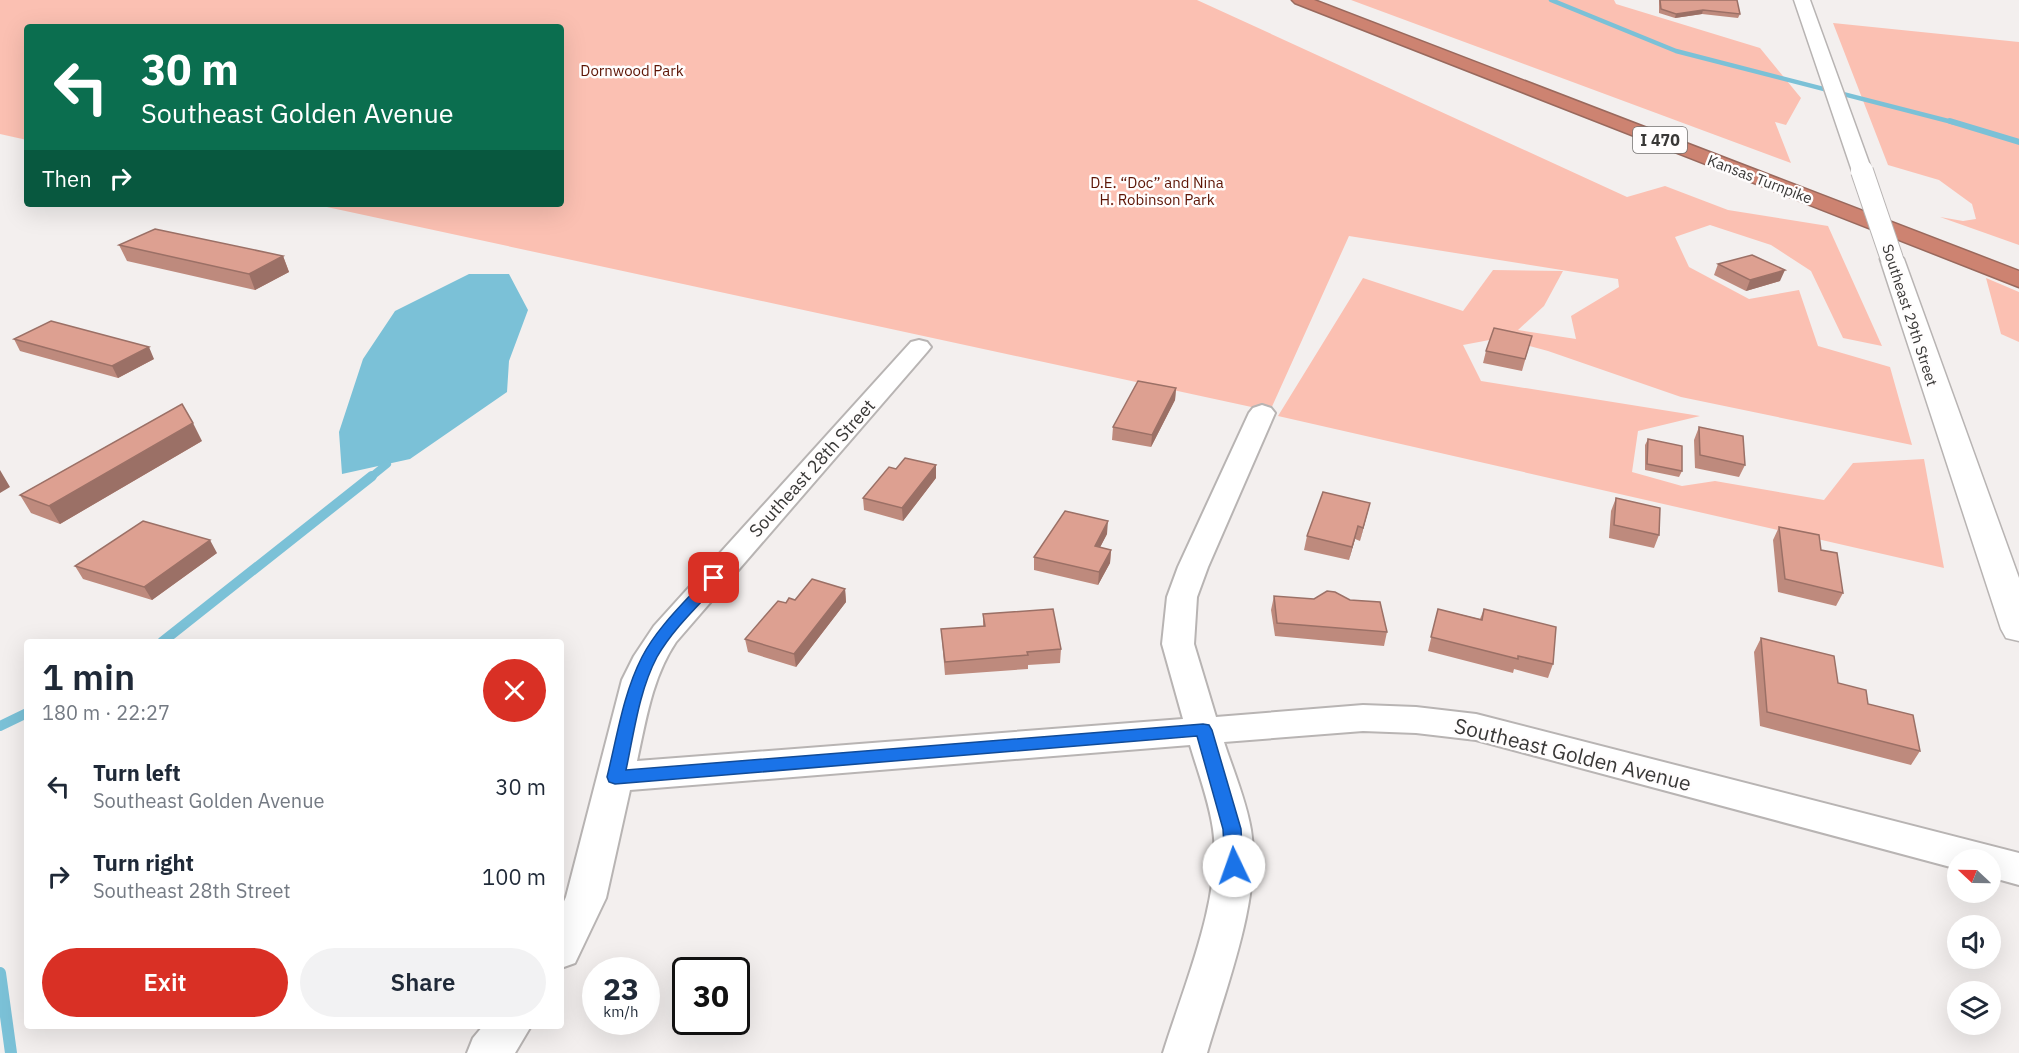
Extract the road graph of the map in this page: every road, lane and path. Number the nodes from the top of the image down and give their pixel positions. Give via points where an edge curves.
1 (1300, 0) edge
2 (1333, 0) edge
3 (1802, 0) edge
4 (2019, 261) edge
5 (2019, 280) edge
6 (919, 347) dead end
7 (1262, 413) dead end
8 (2019, 629) edge
9 (1203, 730) junction
10 (615, 777) junction
11 (1947, 851) edge
12 (2001, 864) edge
13 (2019, 869) edge
14 (564, 944) edge
15 (507, 1029) edge
16 (489, 1053) edge
17 (1185, 1053) edge

1 - 5 highway, Kansas Turnpike / I 470
2 - 4 highway, Kansas Turnpike / I 470
3 - 8 main road, Southeast 29th Street, bridge
6 - 10 street, Southeast 28th Street via 665,634 639,681
7 - 9 street via 1182,597 1178,644
9 - 10 street, Southeast Golden Avenue
9 - 11 street, Southeast Golden Avenue via 1363,718 1476,727
9 - 17 street via 1232,829 1234,866 1230,903
10 - 14 street, Southeast 28th Street via 586,898
12 - 13 street
15 - 16 street

